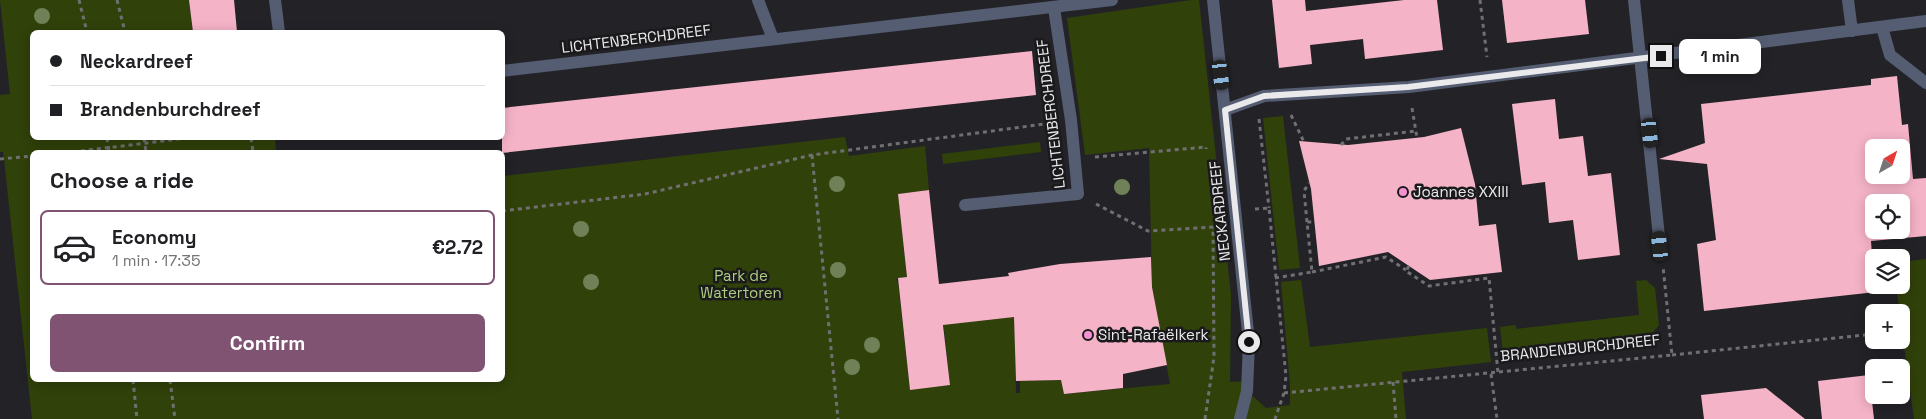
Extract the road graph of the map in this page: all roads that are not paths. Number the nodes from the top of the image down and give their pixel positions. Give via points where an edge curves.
1 (275, 0) edge
2 (758, 0) edge
3 (1112, 0) edge
4 (1213, 0) edge
5 (1634, 0) edge
6 (1848, 0) edge
7 (1054, 8) junction
8 (1926, 22) edge
9 (1882, 27) junction
10 (279, 30) edge
11 (1852, 31) junction
12 (773, 39) junction
13 (1642, 58) junction
14 (505, 71) edge
15 (1926, 83) edge
16 (1225, 110) junction
17 (965, 206) dead end
18 (1660, 246) road end
19 (1240, 419) edge

1 - 10 street
2 - 12 street
3 - 7 street, LICHTENBERCHDREEF
4 - 16 street, NECKARDREEF
5 - 13 street
6 - 11 street
7 - 12 street, LICHTENBERCHDREEF
7 - 17 street, LICHTENBERCHDREEF via 1071,120 1078,194
8 - 9 street
9 - 11 street
9 - 15 street via 1890,55
11 - 13 street
12 - 14 street, LICHTENBERCHDREEF
13 - 16 street via 1408,87 1264,96
13 - 18 street
16 - 19 street, NECKARDREEF via 1249,342 1247,391

